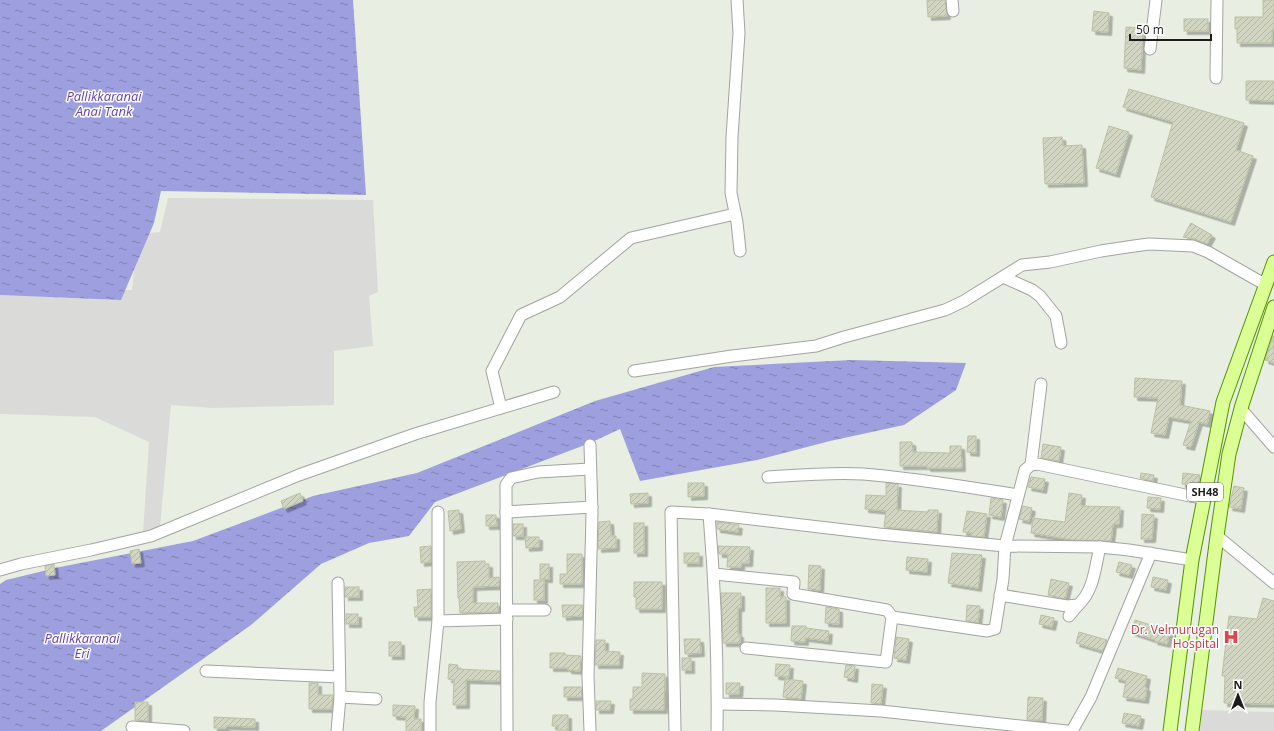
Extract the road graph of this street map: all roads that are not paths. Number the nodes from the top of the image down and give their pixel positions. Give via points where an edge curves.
1 (738, 0) edge
2 (1156, 0) edge
3 (1217, 0) edge
4 (1150, 49) dead end
5 (1216, 78) dead end
6 (735, 214) junction
7 (740, 251) dead end
8 (1274, 262) edge
9 (1003, 277) junction
10 (1266, 285) junction
11 (1274, 307) edge
12 (1061, 343) dead end
13 (634, 371) dead end
14 (1041, 384) dead end
15 (554, 392) dead end
16 (501, 408) junction
17 (1241, 409) junction
18 (590, 445) dead end
19 (1274, 447) edge
20 (1031, 465) junction
21 (590, 469) junction
22 (768, 477) dead end
23 (1018, 495) junction
24 (1204, 498) junction
25 (592, 507) junction
26 (438, 512) dead end
27 (506, 512) junction
28 (709, 514) junction
29 (1216, 536) junction
30 (1005, 546) junction
31 (1100, 548) junction
32 (1151, 553) junction
33 (1192, 560) junction
34 (0, 570) edge
35 (714, 574) junction
36 (338, 583) dead end
37 (1274, 583) edge
38 (1000, 595) junction
39 (1078, 605) junction
40 (545, 610) dead end
41 (507, 615) junction
42 (1068, 616) dead end
43 (892, 617) junction
44 (438, 622) junction
45 (746, 648) dead end
46 (206, 671) dead end
47 (339, 677) junction
48 (340, 697) junction
49 (376, 699) dead end
50 (718, 704) junction
51 (132, 727) dead end
52 (184, 731) edge
53 (337, 731) edge
54 (430, 731) edge
55 (507, 731) edge
56 (590, 731) edge
57 (675, 731) edge
58 (717, 731) edge
59 (1067, 731) edge
60 (1072, 731) edge
61 (1170, 731) edge
62 (1192, 731) edge

1 - 6 street via 739,34 731,193
2 - 4 street
3 - 5 street
6 - 7 street
6 - 16 street via 631,238 560,297 521,315 492,371
8 - 10 main road, SH48
9 - 10 street via 1022,265 1149,244 1193,246
9 - 12 street via 1040,296 1056,316
9 - 13 street via 945,310 816,346
10 - 24 main road, SH48 via 1223,402
11 - 17 main road, SH48
14 - 20 street
15 - 16 street
16 - 34 street via 415,434 300,475 151,536
17 - 19 street
17 - 29 main road, SH48 via 1229,454
18 - 21 street
20 - 23 street via 1025,470
20 - 24 street via 1037,464
21 - 25 street
21 - 27 street via 538,472 511,478 506,485
22 - 23 street via 862,474
23 - 30 street
24 - 33 main road, SH48
25 - 27 street
25 - 56 street via 588,676
26 - 44 street
27 - 41 street
28 - 30 street
28 - 35 street
28 - 57 street via 671,512
29 - 37 street
29 - 62 main road, SH48
30 - 31 street
30 - 38 street
31 - 32 street
31 - 39 street via 1090,590
32 - 33 street
32 - 60 street via 1091,697
33 - 61 main road, SH48
35 - 43 street via 794,582 793,594 887,610
35 - 50 street
36 - 47 street
38 - 39 street via 1067,606
38 - 43 street via 995,629 987,631
39 - 42 street
40 - 41 street
41 - 44 street
41 - 55 street
43 - 45 street via 886,662
44 - 54 street via 430,702
46 - 47 street
47 - 48 street
48 - 49 street
48 - 53 street
50 - 58 street
50 - 59 street via 881,711
51 - 52 street

